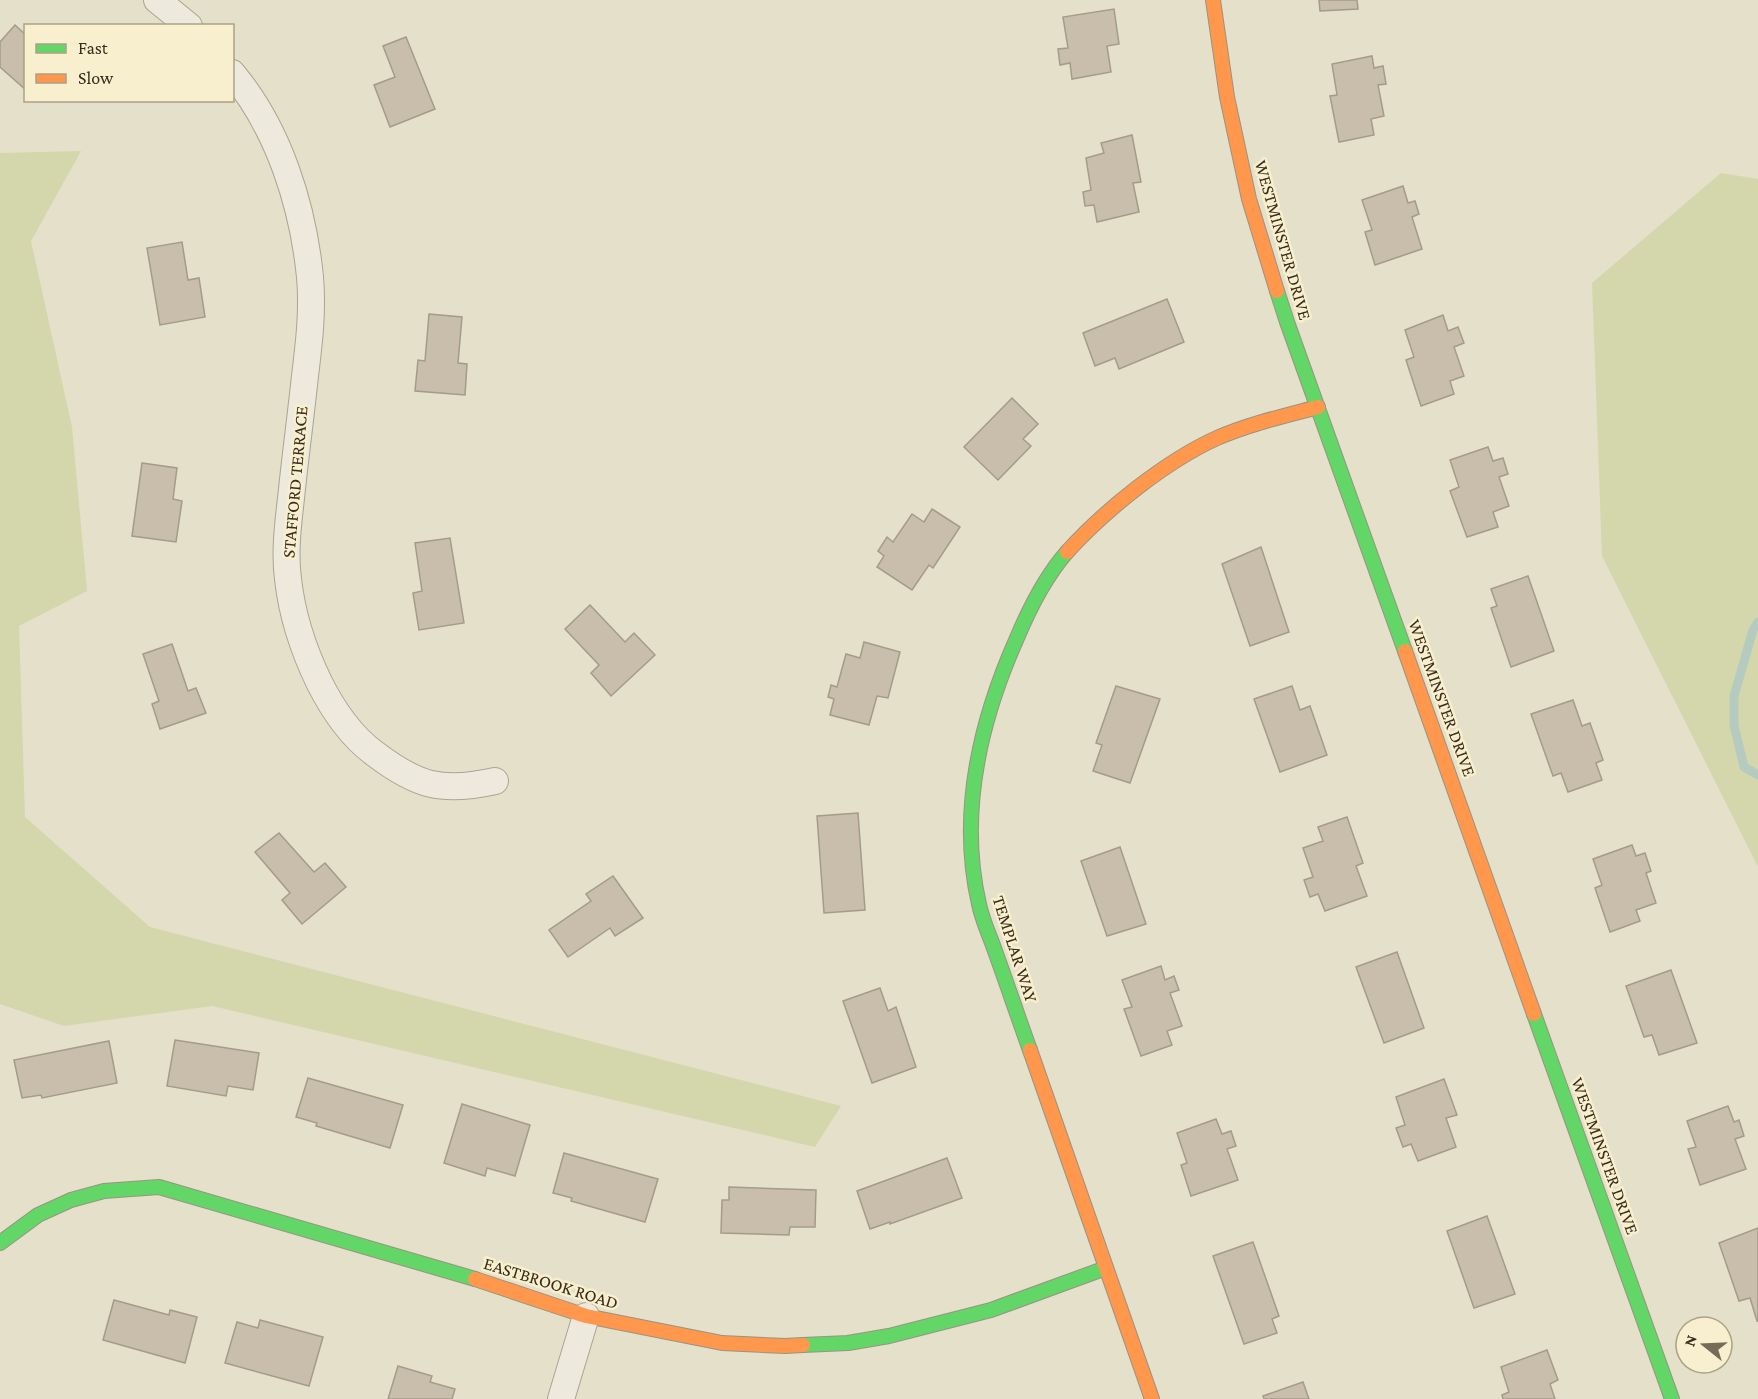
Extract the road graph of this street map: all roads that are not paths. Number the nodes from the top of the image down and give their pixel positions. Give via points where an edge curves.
1 (157, 0) edge
2 (1213, 0) edge
3 (187, 24) edge
4 (234, 75) edge
5 (1318, 406) junction
6 (495, 781) dead end
7 (0, 1244) edge
8 (1106, 1268) junction
9 (586, 1316) junction
10 (561, 1399) edge
11 (1152, 1399) edge
12 (1672, 1399) edge

1 - 3 street
2 - 5 street, WESTMINSTER DRIVE via 1227,97 1249,199
4 - 6 street, STAFFORD TERRACE via 272,135 288,176 303,227 310,278 312,320 286,536 287,578 307,658 326,696 351,730 364,746 397,771 436,786 470,787
5 - 8 street, TEMPLAR WAY via 1219,438 1181,458 1130,494 1083,535 1055,567 1033,602 1006,659 985,718 973,780 971,822 979,905
5 - 12 street, WESTMINSTER DRIVE
7 - 9 street, EASTBROOK ROAD via 57,1204 96,1191 159,1187 458,1273
8 - 9 street, EASTBROOK ROAD via 991,1310 848,1343 785,1346 722,1342
8 - 11 street, TEMPLAR WAY
9 - 10 street

